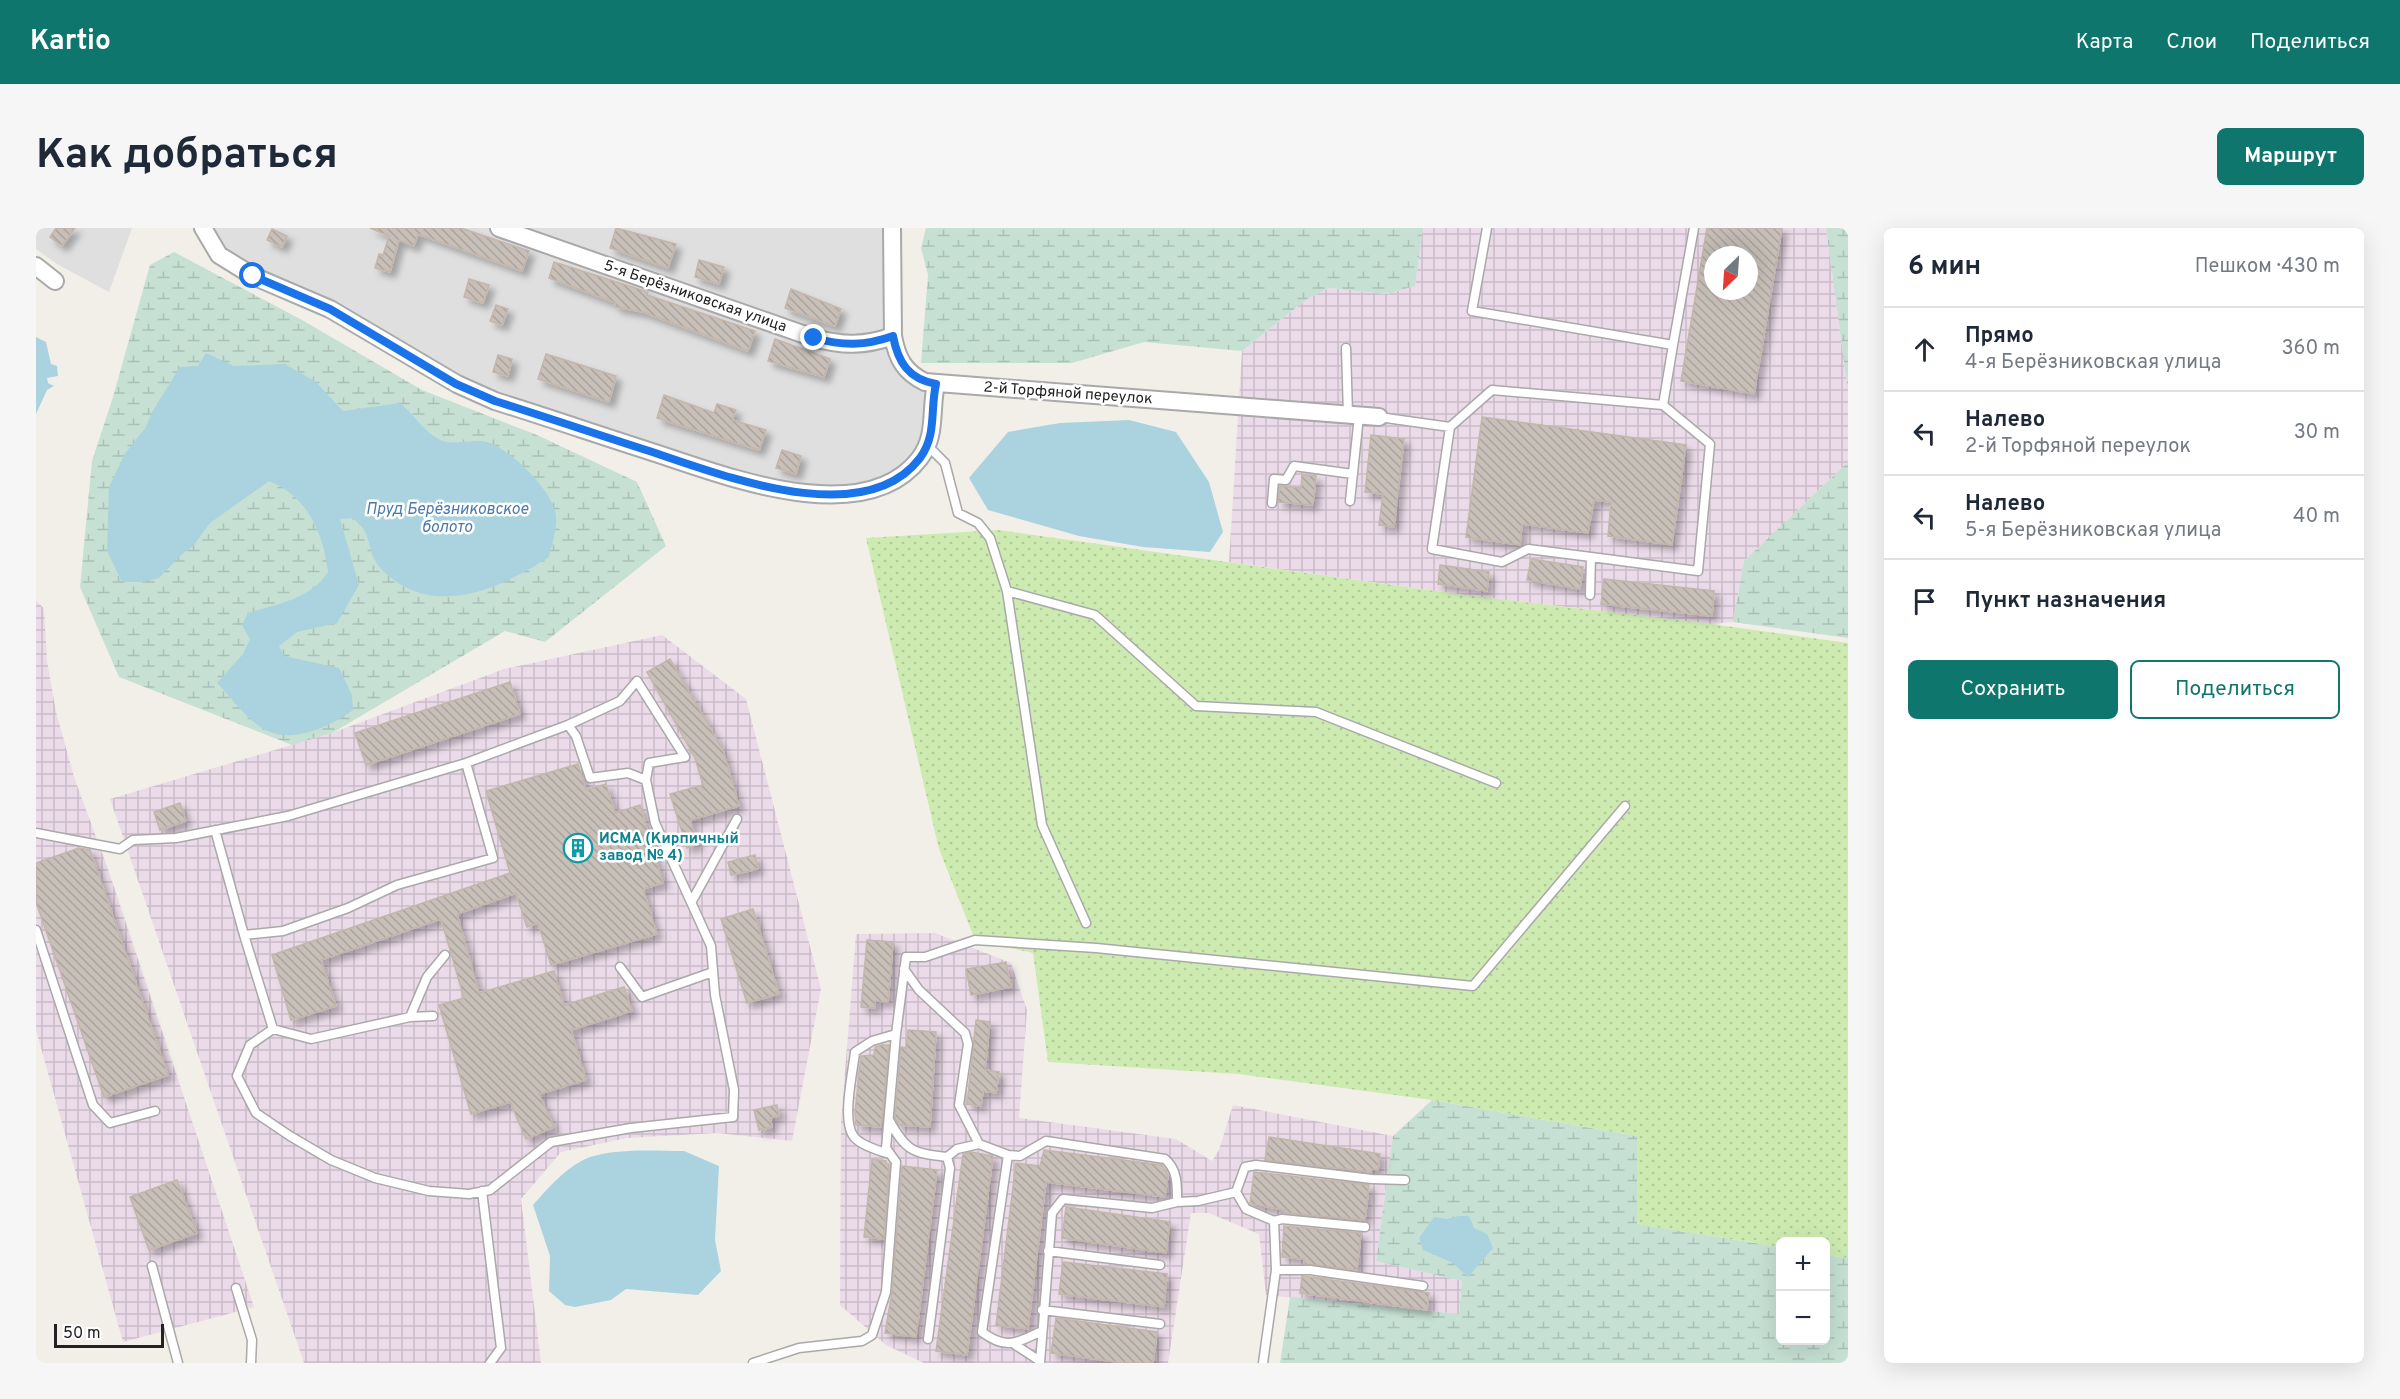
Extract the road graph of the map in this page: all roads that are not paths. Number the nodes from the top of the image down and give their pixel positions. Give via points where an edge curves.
1 (203, 228) edge
2 (499, 228) edge
3 (892, 228) edge
4 (1487, 228) edge
5 (1694, 228) edge
6 (36, 267) edge
7 (55, 281) dead end
8 (893, 336) junction
9 (1673, 345) junction
10 (1346, 348) dead end
11 (936, 384) junction
12 (1663, 405) junction
13 (1353, 415) junction
14 (1379, 417) joint
15 (1450, 427) junction
16 (928, 446) junction
17 (1353, 474) junction
18 (1350, 501) dead end
19 (1272, 503) dead end
20 (1591, 557) junction
21 (1007, 591) junction
22 (1590, 595) dead end
23 (568, 725) junction
24 (466, 763) junction
25 (646, 780) junction
26 (1496, 783) dead end
27 (1625, 806) dead end
28 (737, 819) dead end
29 (215, 830) junction
30 (36, 833) edge
31 (692, 901) junction
32 (1086, 923) dead end
33 (36, 930) edge
34 (244, 935) junction
35 (445, 955) dead end
36 (620, 967) dead end
37 (904, 969) junction
38 (713, 972) junction
39 (433, 1016) dead end
40 (410, 1017) junction
41 (273, 1029) junction
42 (896, 1034) junction
43 (155, 1111) dead end
44 (889, 1120) junction
45 (979, 1144) junction
46 (891, 1154) junction
47 (1008, 1155) junction
48 (947, 1157) junction
49 (1405, 1180) dead end
50 (482, 1191) junction
51 (1236, 1192) junction
52 (1177, 1202) junction
53 (1274, 1221) junction
54 (1365, 1227) dead end
55 (1048, 1251) junction
56 (1160, 1264) dead end
57 (152, 1266) dead end
58 (1276, 1270) junction
59 (1424, 1286) dead end
60 (236, 1288) dead end
61 (1042, 1310) junction
62 (1160, 1324) dead end
63 (1040, 1332) junction
64 (928, 1339) dead end
65 (1014, 1344) junction
66 (1040, 1362) edge
67 (178, 1363) edge
68 (251, 1363) edge
69 (490, 1363) edge
70 (753, 1363) edge
71 (1263, 1363) edge

1 - 16 street via 219,255 253,276 330,309 456,384 495,401 742,481 794,492 863,492 910,468
2 - 8 street, 5-я Берёзниковская улица via 814,338 855,345
3 - 8 street, 2-й Торфяной переулок
4 - 9 lane via 1472,311
5 - 9 lane
6 - 7 street
8 - 11 street, 2-й Торфяной переулок via 896,352 906,369 915,377
9 - 12 lane
10 - 13 lane
11 - 13 street, 2-й Торфяной переулок
11 - 16 street
12 - 15 lane via 1492,390
12 - 20 lane via 1710,444 1698,571
13 - 14 street, 2-й Торфяной переулок
13 - 17 lane
14 - 15 lane
15 - 20 lane via 1432,549 1502,562 1528,549
16 - 21 lane via 945,463 958,513 978,524 990,538
17 - 18 lane
17 - 19 lane via 1294,466 1286,480 1274,479
20 - 22 lane
21 - 26 lane via 1095,615 1196,706 1316,712
21 - 32 lane via 1042,825
23 - 24 lane
23 - 25 lane via 576,736 590,778 628,773
23 - 25 lane via 620,701 637,681 685,757 649,763
24 - 29 lane via 288,816
24 - 34 lane via 493,858 398,885 283,931
25 - 31 lane via 655,823
27 - 37 lane via 1473,986 975,940 925,957 906,957
28 - 31 lane
29 - 30 lane via 133,840 120,849
29 - 34 lane
31 - 38 lane via 711,946
33 - 43 lane via 93,1105 110,1123
34 - 41 lane
35 - 40 lane via 427,977
36 - 38 lane via 642,997
37 - 42 lane
37 - 45 lane via 919,990 965,1033 968,1044 959,1105
38 - 50 lane via 734,1090 733,1117 551,1142 490,1190
39 - 40 lane
40 - 41 lane via 311,1039
41 - 50 lane via 250,1045 237,1076 256,1113 331,1160 375,1178 429,1191
42 - 44 lane
42 - 46 lane via 872,1041 855,1052 848,1111 848,1128 856,1139
44 - 46 lane via 886,1148
44 - 48 lane via 906,1148
45 - 47 lane
45 - 48 lane via 957,1149
46 - 70 lane via 896,1162 886,1292 872,1335 862,1341 799,1348
47 - 52 lane via 1020,1156 1046,1141 1166,1159 1177,1180
47 - 65 lane via 982,1332 996,1342
48 - 64 lane via 950,1168
49 - 51 lane via 1256,1165 1245,1167
50 - 69 lane via 501,1348
51 - 52 lane
51 - 53 lane via 1246,1209
52 - 55 lane via 1152,1208 1063,1199 1052,1214
53 - 54 lane
53 - 58 lane
55 - 56 lane
55 - 61 lane
57 - 67 lane
58 - 59 lane via 1311,1270
58 - 71 lane
60 - 68 lane via 252,1340
61 - 62 lane
61 - 63 lane
63 - 65 lane
63 - 66 lane
65 - 66 lane

